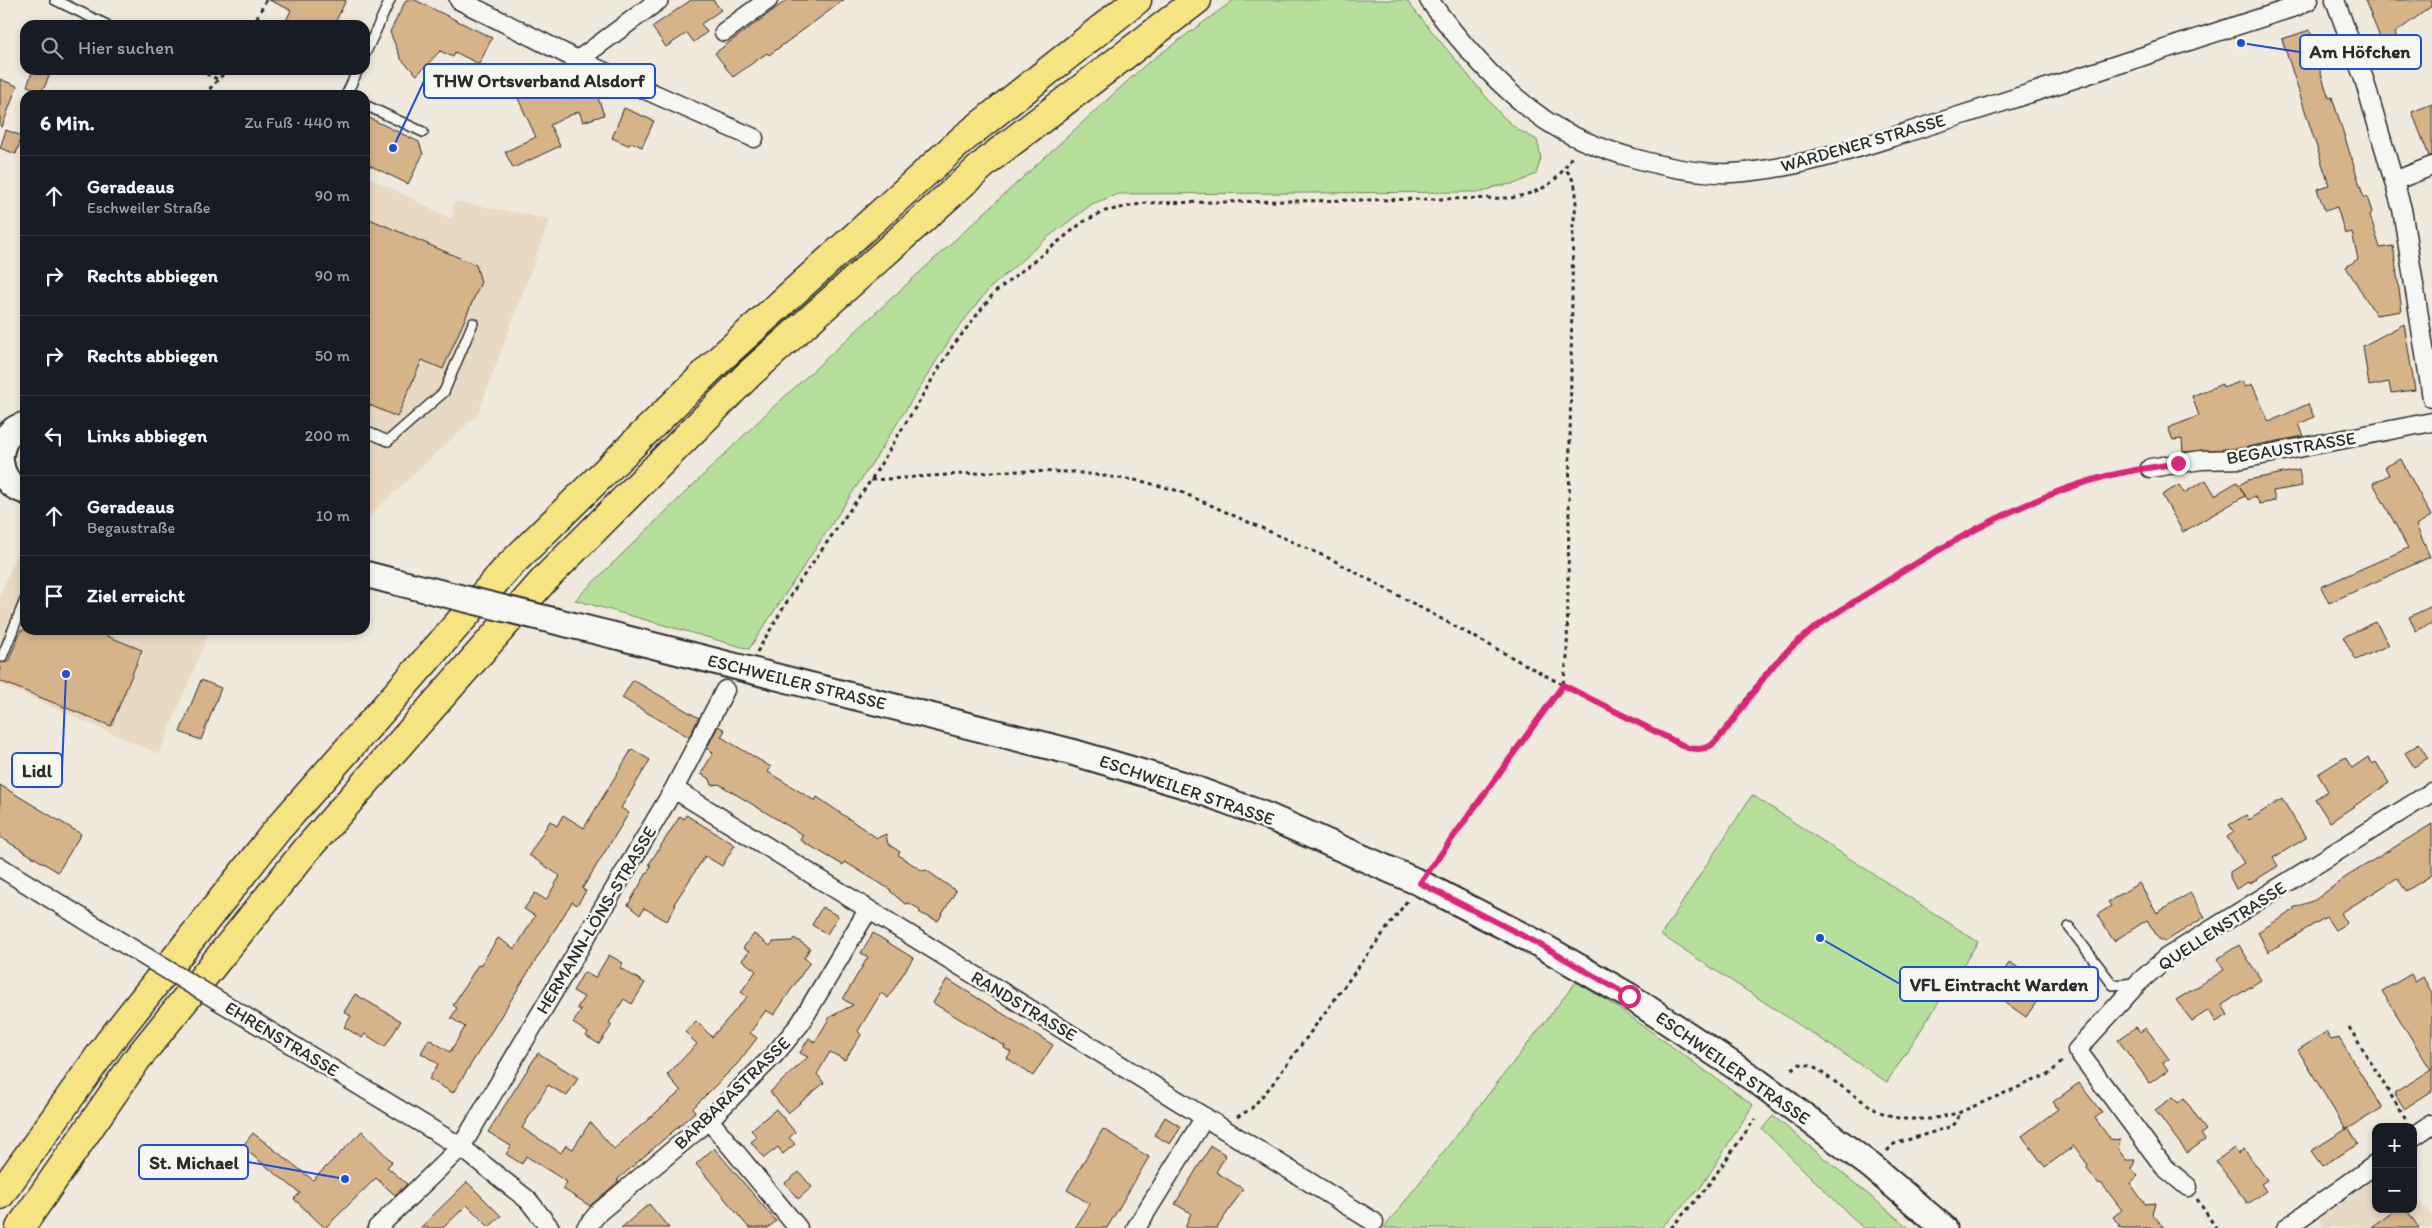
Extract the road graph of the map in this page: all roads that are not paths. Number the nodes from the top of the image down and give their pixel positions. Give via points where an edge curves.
1 (55, 0) edge
2 (390, 0) edge
3 (459, 0) edge
4 (659, 0) edge
5 (768, 0) edge
6 (1137, 0) edge
7 (1196, 0) edge
8 (1429, 0) edge
9 (2309, 0) edge
10 (2335, 0) edge
11 (97, 20) edge
12 (724, 32) dead end
13 (370, 43) edge
14 (578, 60) junction
15 (356, 75) edge
16 (348, 90) edge
17 (370, 107) edge
18 (423, 132) dead end
19 (754, 138) dead end
20 (2432, 166) edge
21 (2394, 181) junction
22 (473, 323) dead end
23 (2432, 398) edge
24 (2432, 422) edge
25 (20, 428) edge
26 (370, 433) edge
27 (0, 458) edge
28 (2150, 468) road end
29 (20, 489) edge
30 (377, 577) edge
31 (20, 612) edge
32 (2, 657) dead end
33 (725, 690) dead end
34 (674, 789) junction
35 (2432, 792) edge
36 (0, 867) edge
37 (868, 910) junction
38 (2069, 927) dead end
39 (2138, 983) junction
40 (709, 1120) junction
41 (1211, 1120) junction
42 (2432, 1124) edge
43 (2417, 1134) edge
44 (461, 1147) junction
45 (2372, 1167) edge
46 (2188, 1186) road end
47 (0, 1195) edge
48 (1374, 1222) dead end
49 (20, 1228) edge
50 (378, 1228) edge
51 (550, 1228) edge
52 (586, 1228) edge
53 (798, 1228) edge
54 (1136, 1228) edge
55 (1944, 1228) edge
56 (2286, 1228) edge

1 - 11 lane
2 - 13 lane
3 - 14 street
4 - 14 street
5 - 12 street
6 - 47 highway via 964,138 724,355 507,568 277,830 110,1042
7 - 49 highway via 984,164 748,375 544,580 308,849 137,1059
8 - 9 street, WARDENER STRASSE via 1472,54 1546,121 1578,138 1642,161 1706,173 1772,168 1848,149 2025,95
10 - 21 street via 2364,79
14 - 19 street
15 - 16 lane
17 - 18 lane
20 - 21 street
21 - 23 street via 2402,209
22 - 26 lane via 444,392 388,440
24 - 28 street, BEGAUSTRASSE via 2242,459 2194,461
25 - 27 street via 4,440
27 - 29 street via 9,484
30 - 55 street, ESCHWEILER STRASSE, bridge via 1072,752 1187,786 1268,816 1420,883 1537,943 1629,996 1757,1081 1871,1166
31 - 32 lane
33 - 34 street, HERMANN-LÖNS-STRASSE
34 - 37 street, RANDSTRASSE
34 - 44 street, HERMANN-LÖNS-STRASSE
35 - 39 street, QUELLENSTRASSE via 2166,958
36 - 44 street, EHRENSTRASSE, bridge
37 - 40 street, BARBARASTRASSE via 800,1024
37 - 41 street, RANDSTRASSE
38 - 39 lane via 2113,984
39 - 46 street, QUELLENSTRASSE via 2077,1050 2164,1167
40 - 52 street, BARBARASTRASSE via 599,1212
40 - 53 street
41 - 48 street, RANDSTRASSE
41 - 54 street
42 - 43 street
44 - 50 street, HERMANN-LÖNS-STRASSE
44 - 51 street, EHRENSTRASSE via 528,1200
45 - 56 street

